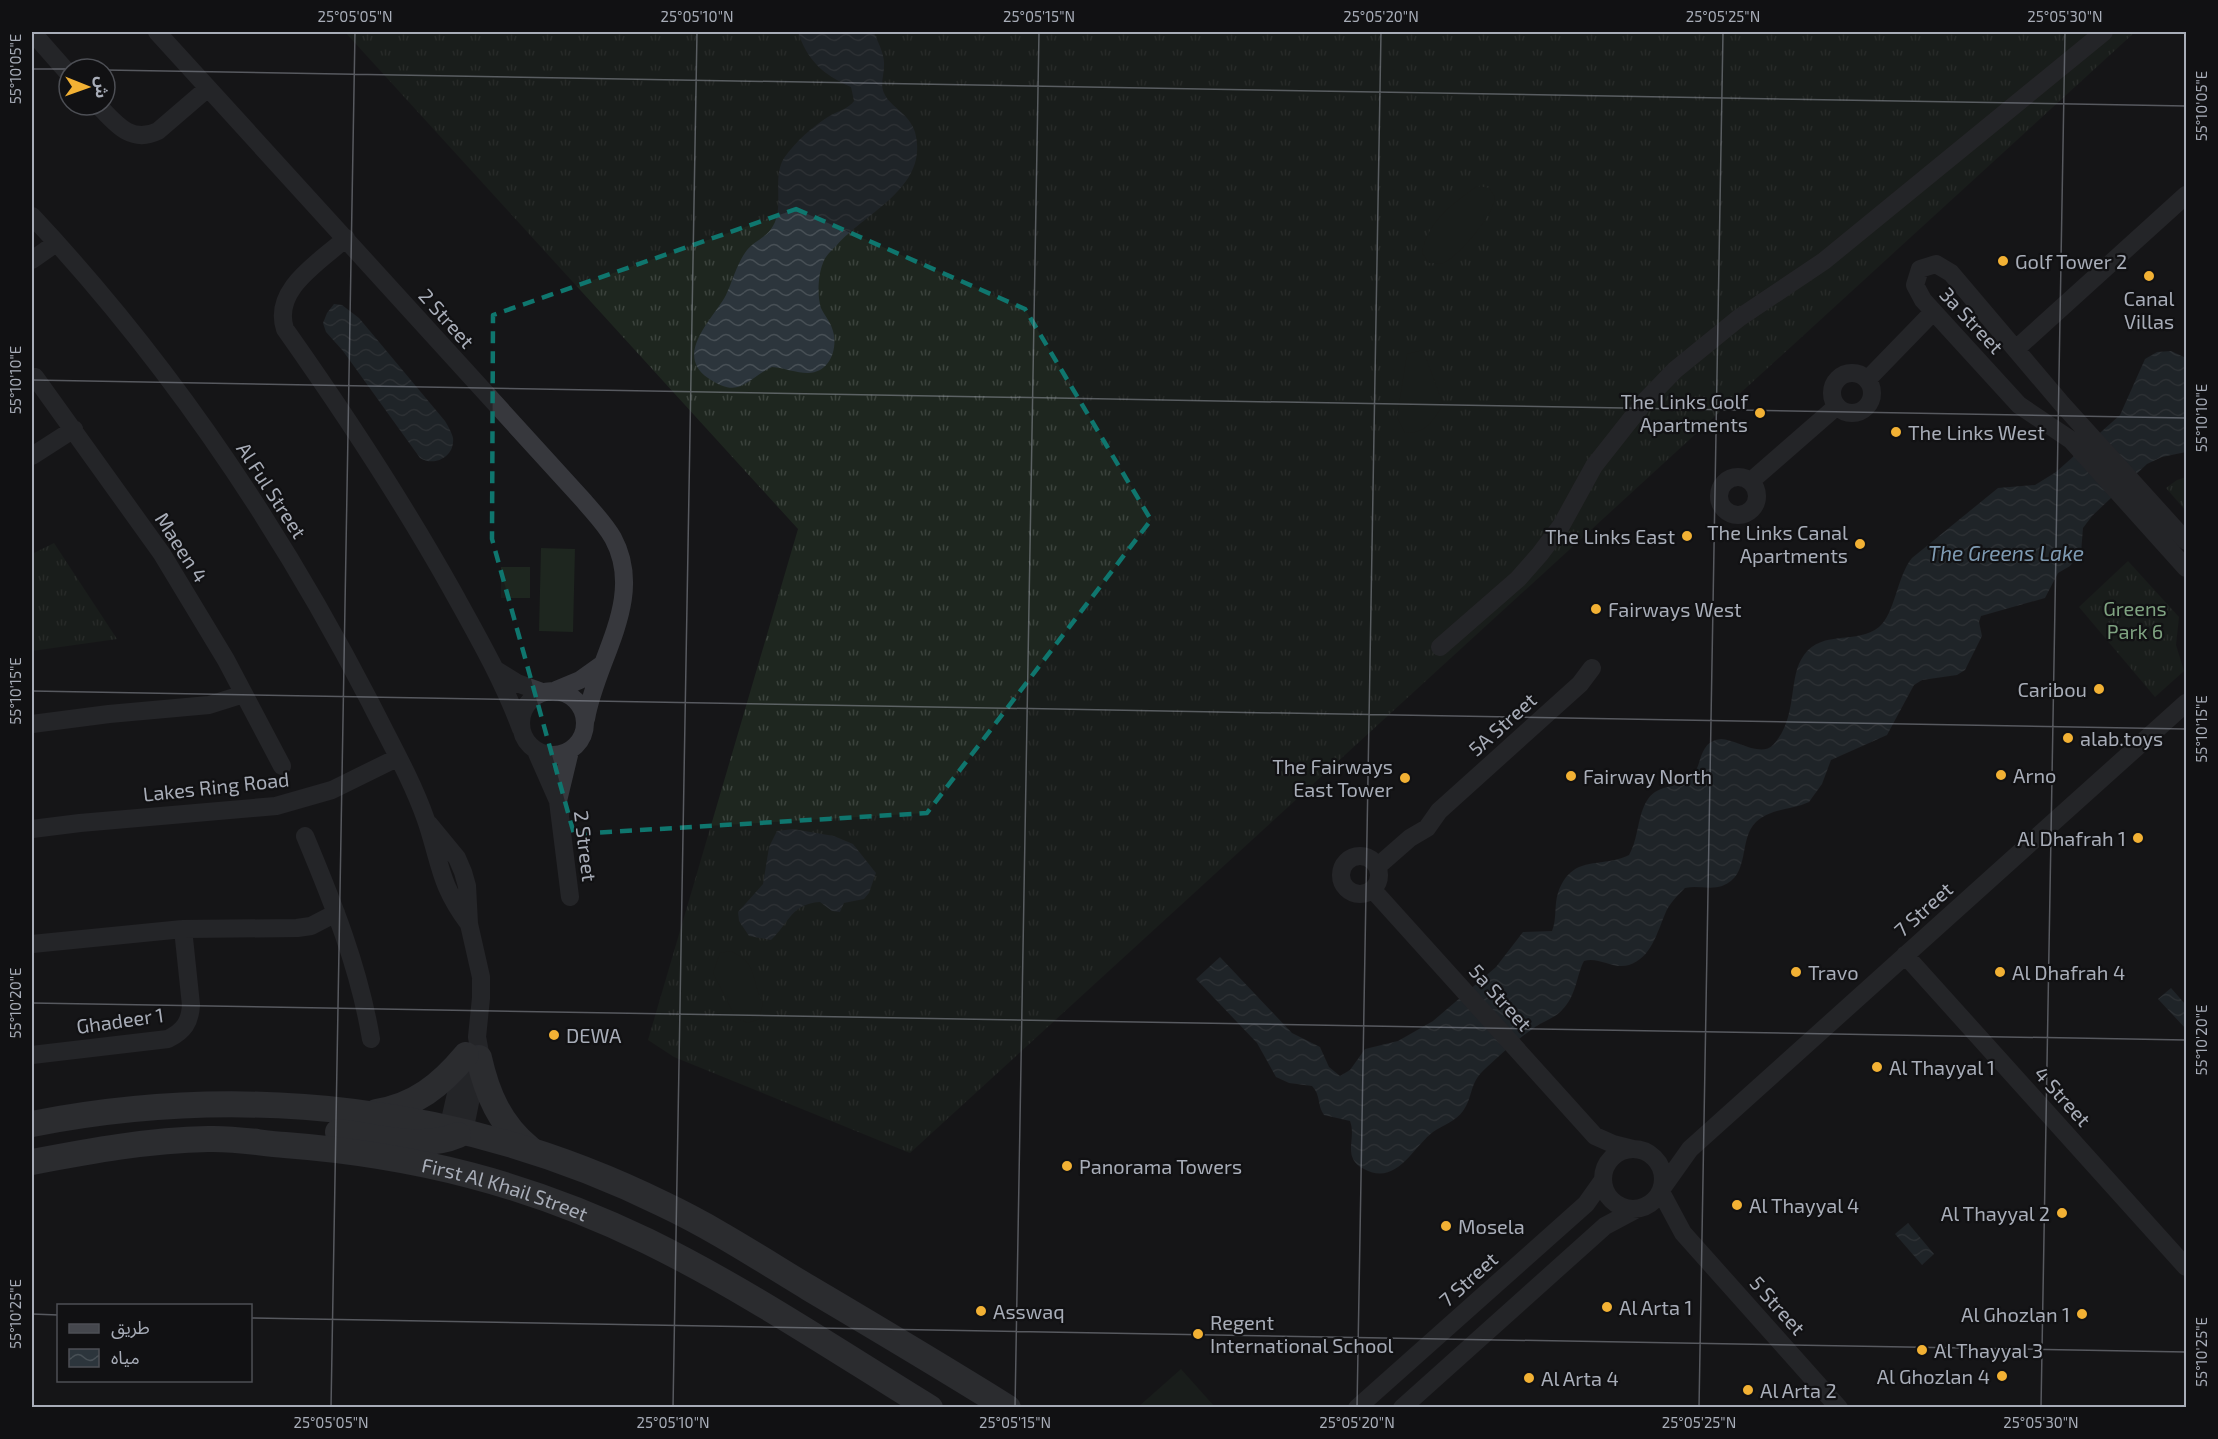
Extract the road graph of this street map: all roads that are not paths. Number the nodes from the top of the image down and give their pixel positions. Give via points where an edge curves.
1 (32, 32) edge
2 (157, 32) edge
3 (2104, 32) edge
4 (57, 61) edge
5 (208, 88) junction
6 (111, 117) edge
7 (2187, 195) edge
8 (34, 225) edge
9 (346, 238) junction
10 (56, 243) junction
11 (32, 260) edge
12 (1936, 315) junction
13 (2013, 346) junction
14 (35, 377) dead end
15 (1867, 380) junction
16 (2045, 383) junction
17 (2019, 405) junction
18 (1837, 406) junction
19 (74, 429) junction
20 (2077, 434) junction
21 (32, 456) edge
22 (1751, 481) dead end
23 (2187, 541) edge
24 (2187, 568) edge
25 (1440, 647) dead end
26 (601, 665) junction
27 (1592, 668) dead end
28 (495, 669) junction
29 (549, 691) junction
30 (244, 694) junction
31 (2187, 703) edge
32 (586, 719) junction
33 (32, 724) edge
34 (521, 729) junction
35 (536, 751) junction
36 (570, 751) junction
37 (397, 758) junction
38 (282, 766) dead end
39 (558, 801) junction
40 (33, 827) edge
41 (305, 836) dead end
42 (1378, 866) junction
43 (1373, 890) junction
44 (570, 897) dead end
45 (336, 913) junction
46 (183, 929) junction
47 (32, 944) edge
48 (1905, 956) junction
49 (371, 1039) dead end
50 (474, 1050) junction
51 (32, 1055) edge
52 (360, 1114) junction
53 (32, 1124) edge
54 (1595, 1136) junction
55 (248, 1140) junction
56 (459, 1147) junction
57 (528, 1149) junction
58 (1690, 1149) junction
59 (1637, 1150) junction
60 (32, 1162) edge
61 (1603, 1178) junction
62 (1662, 1190) junction
63 (1638, 1209) junction
64 (1683, 1233) junction
65 (2187, 1268) edge
66 (930, 1407) edge
67 (1008, 1407) edge
68 (1358, 1407) edge
69 (1402, 1407) edge
70 (1839, 1407) edge

1 - 4 street
2 - 5 street, 2 Street
3 - 25 street via 1824,261 1739,318 1675,370 1594,466 1561,526 1540,554 1518,579
5 - 6 street via 149,135 129,134
5 - 9 street, 2 Street
7 - 13 street via 2072,296 2067,305
8 - 10 street, Al Ful Street
9 - 26 street, 2 Street via 584,501 612,537 620,555 624,593 621,613
9 - 28 street, 2 Street via 286,296 282,306 285,329 386,478
10 - 11 street
10 - 37 street, Al Ful Street via 178,392 229,464 306,585
12 - 13 street, 3a Street via 1917,294 1915,285 1920,270 1936,264 1951,273
12 - 15 street via 1906,338
12 - 17 street, 3a Street
13 - 16 street, 3a Street
14 - 19 street, Maeen 4
15 - 18 street via 1871,398 1865,408 1847,412
15 - 18 street via 1850,373 1839,378 1832,395
16 - 17 street via 2039,402
16 - 20 street, 3a Street
17 - 20 street, 3a Street
18 - 22 street
19 - 21 street
19 - 30 street, Maeen 4 via 162,554
20 - 23 street, 3a Street via 2138,486
20 - 24 street, 3a Street via 2126,500
26 - 29 street via 580,680
26 - 32 street, 2 Street
27 - 42 street, 5A Street via 1580,684 1439,812 1427,828
28 - 29 street via 517,683
28 - 34 street, 2 Street
29 - 32 street via 576,700
29 - 34 street via 525,706
30 - 33 street via 209,705
30 - 38 street, Maeen 4
31 - 48 street, 7 Street
32 - 36 street, 2 Street via 579,743
34 - 35 street, 2 Street
35 - 36 street via 547,755
35 - 39 street, 2 Street
36 - 39 street, 2 Street
37 - 40 street, Lakes Ring Road via 332,790 276,806
37 - 50 street, Al Ful Street via 426,820 464,872 469,924 481,977
39 - 44 street, 2 Street
41 - 45 street
42 - 43 street via 1379,879
42 - 43 street via 1368,857 1354,856 1341,872 1349,891 1361,895
43 - 54 street, 5a Street
45 - 46 street via 311,926 297,928
45 - 49 street via 356,967
46 - 47 street
46 - 51 street, Ghadeer 1 via 191,1005 190,1016 178,1034 168,1039
48 - 58 street, 7 Street
48 - 65 street, 4 Street
50 - 52 main road via 428,1093 403,1106
50 - 56 street, Al Ful Street
50 - 57 main road via 495,1108
52 - 53 main road, First Al Khail Street via 306,1106 209,1103 123,1109
52 - 56 main road, First Al Khail Street
54 - 59 street, 5a Street
54 - 61 street, 5a Street
55 - 56 main road via 288,1130
55 - 56 main road, First Al Khail Street via 419,1161
55 - 60 main road, First Al Khail Street via 168,1141
56 - 57 main road, First Al Khail Street
56 - 66 main road, First Al Khail Street via 568,1207 674,1255
57 - 67 main road, First Al Khail Street via 624,1186 701,1223
58 - 59 street via 1667,1153
58 - 62 street, 7 Street
59 - 61 street via 1617,1154
59 - 62 street via 1650,1154 1662,1169
61 - 63 street via 1605,1190 1617,1205
61 - 68 street, 7 Street via 1586,1204
62 - 63 street via 1653,1203
62 - 64 street, 5 Street
63 - 64 street, 5 Street
63 - 69 street via 1605,1226
64 - 70 street, 5 Street

